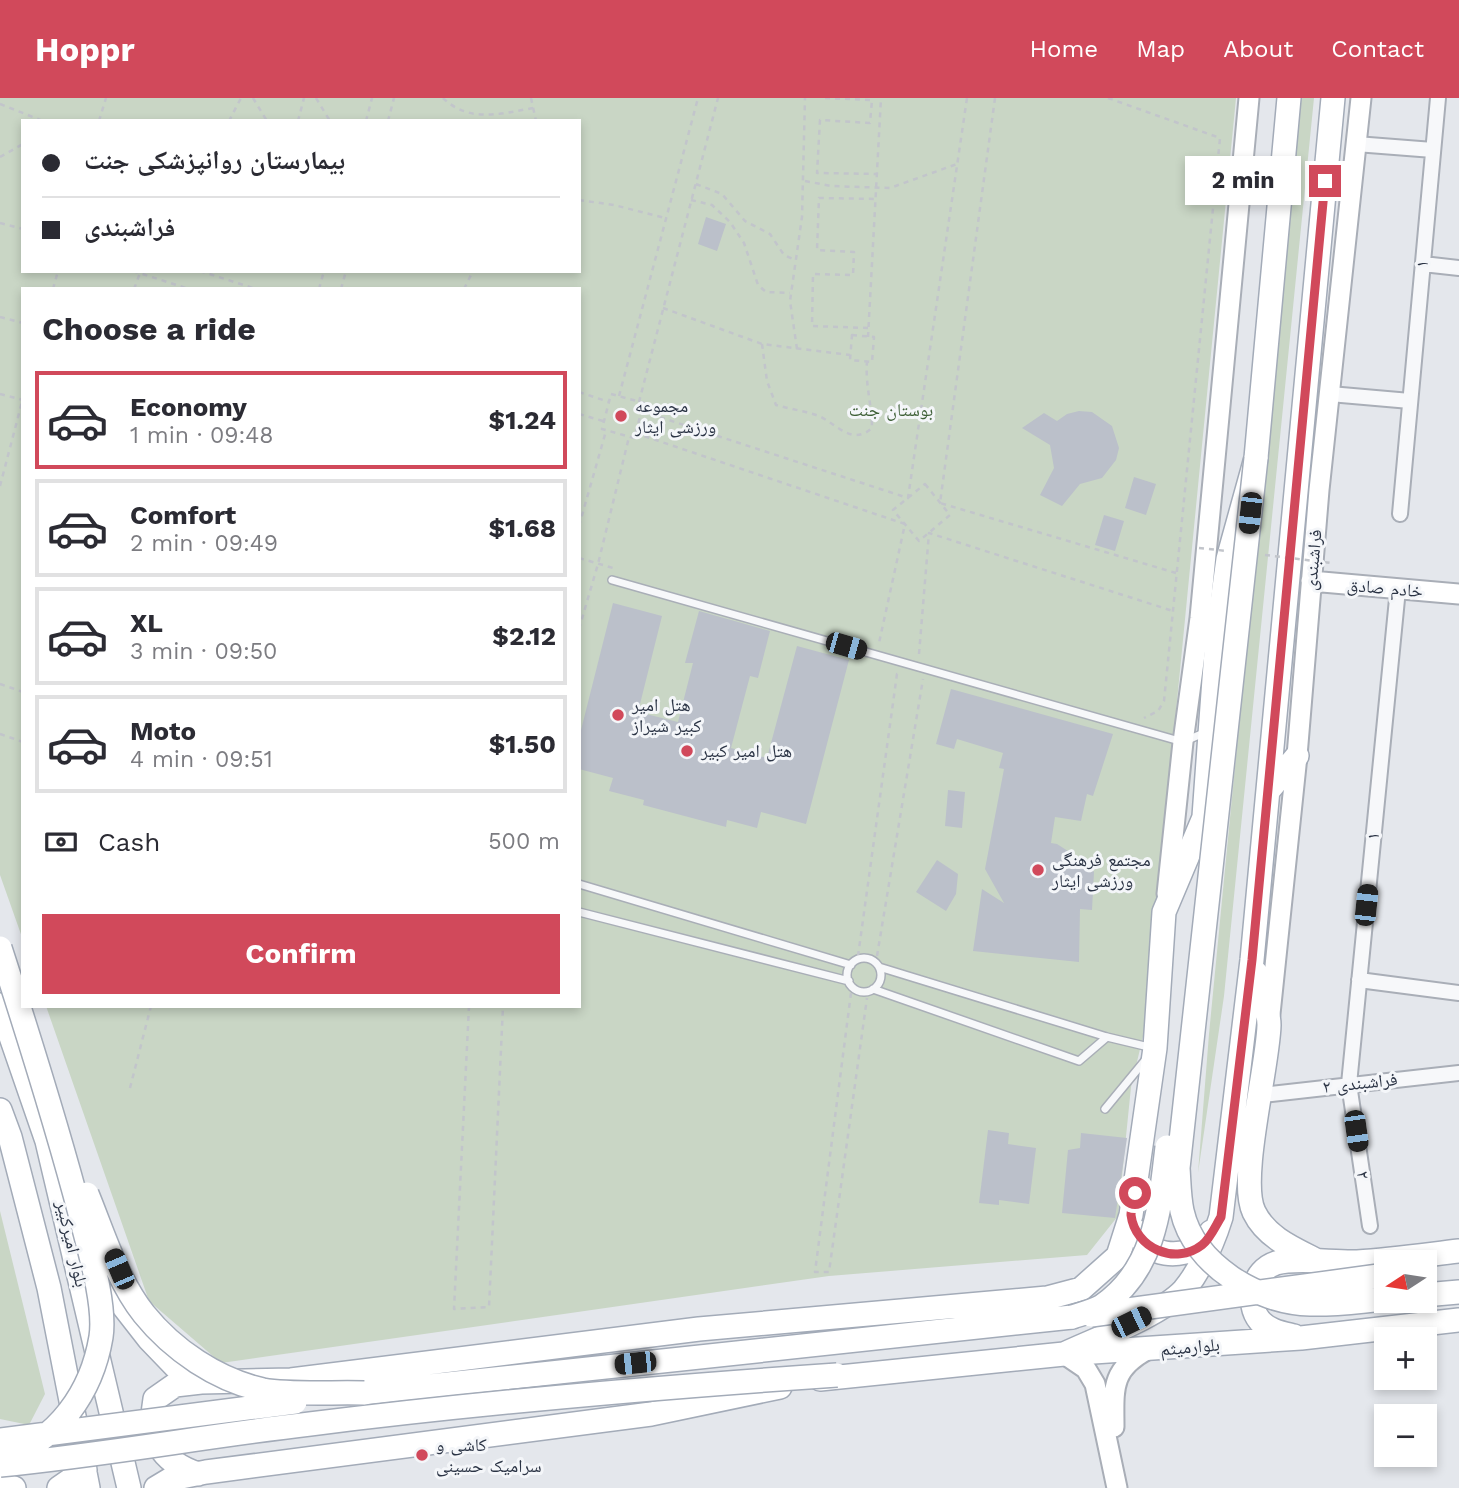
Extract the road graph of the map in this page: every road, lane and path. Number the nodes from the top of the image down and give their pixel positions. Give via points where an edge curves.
1 (106, 98) edge
2 (241, 98) edge
3 (253, 98) edge
4 (304, 98) edge
5 (316, 98) edge
6 (372, 98) edge
7 (394, 98) edge
8 (443, 98) edge
9 (531, 98) edge
10 (698, 98) edge
11 (718, 98) edge
12 (805, 98) edge
13 (825, 98) edge
14 (881, 98) edge
15 (967, 98) edge
16 (995, 98) edge
17 (1108, 98) edge
18 (1249, 98) edge
19 (1289, 98) edge
20 (1333, 98) edge
21 (1361, 98) edge
22 (1438, 98) edge
23 (0, 104) edge
24 (533, 108) junction
25 (38, 119) edge
26 (100, 119) edge
27 (230, 119) edge
28 (266, 119) edge
29 (299, 119) edge
30 (329, 119) edge
31 (367, 119) edge
32 (389, 119) edge
33 (536, 119) edge
34 (1356, 144) junction
35 (21, 145) edge
36 (1433, 150) junction
37 (0, 157) edge
38 (957, 164) junction
39 (877, 174) junction
40 (805, 181) junction
41 (696, 184) junction
42 (876, 188) junction
43 (876, 199) junction
44 (581, 200) edge
45 (691, 200) junction
46 (666, 218) junction
47 (0, 223) edge
48 (21, 228) edge
49 (795, 260) junction
50 (1423, 264) junction
51 (1459, 268) edge
52 (140, 273) joint
53 (206, 273) edge
54 (135, 287) edge
55 (177, 287) edge
56 (250, 287) edge
57 (790, 293) junction
58 (663, 308) junction
59 (0, 317) edge
60 (21, 322) edge
61 (868, 328) junction
62 (868, 337) junction
63 (762, 344) junction
64 (797, 349) junction
65 (850, 355) junction
66 (867, 362) junction
67 (581, 393) edge
68 (0, 394) edge
69 (1330, 394) junction
70 (619, 396) junction
71 (21, 399) edge
72 (1410, 401) junction
73 (609, 402) junction
74 (639, 402) junction
75 (21, 407) edge
76 (641, 411) junction
77 (581, 415) edge
78 (604, 422) junction
79 (606, 430) junction
80 (635, 433) junction
81 (629, 437) junction
82 (1256, 458) junction
83 (0, 486) edge
84 (908, 498) junction
85 (940, 503) junction
86 (1400, 514) dead end
87 (581, 519) edge
88 (905, 524) junction
89 (929, 533) junction
90 (581, 559) edge
91 (598, 564) junction
92 (625, 572) dead end
93 (1177, 573) junction
94 (612, 580) dead end
95 (1311, 581) junction
96 (1398, 589) junction
97 (1459, 594) edge
98 (1173, 611) junction
99 (581, 622) edge
100 (889, 646) dead end
101 (909, 652) dead end
102 (910, 677) dead end
103 (923, 679) dead end
104 (0, 684) edge
105 (21, 691) edge
106 (1135, 719) dead end
107 (1210, 730) junction
108 (0, 734) edge
109 (21, 741) edge
110 (1183, 742) junction
111 (1297, 756) junction
112 (1269, 790) junction
113 (1205, 815) junction
114 (581, 885) edge
115 (1164, 912) junction
116 (581, 913) edge
117 (0, 948) edge
118 (1252, 960) junction
119 (854, 962) junction
120 (878, 965) junction
121 (1359, 979) junction
122 (850, 983) junction
123 (870, 990) junction
124 (1459, 993) edge
125 (0, 1005) edge
126 (150, 1008) edge
127 (469, 1008) edge
128 (503, 1008) edge
129 (1269, 1022) junction
130 (1107, 1037) junction
131 (1155, 1048) junction
132 (1459, 1073) edge
133 (1349, 1084) junction
134 (130, 1088) dead end
135 (1262, 1095) junction
136 (1105, 1109) dead end
137 (0, 1110) edge
138 (51, 1130) junction
139 (1131, 1215) junction
140 (1221, 1217) junction
141 (1370, 1226) dead end
142 (1459, 1251) edge
143 (1322, 1263) junction
144 (1459, 1266) edge
145 (1437, 1269) edge
146 (1374, 1277) edge
147 (1459, 1292) edge
148 (1437, 1294) edge
149 (1374, 1300) edge
150 (1072, 1317) junction
151 (1459, 1320) edge
152 (1301, 1338) junction
153 (1147, 1350) junction
154 (1064, 1354) junction
155 (837, 1375) junction
156 (201, 1382) junction
157 (364, 1393) junction
158 (0, 1440) edge
159 (0, 1458) edge
160 (0, 1465) edge
161 (198, 1474) junction
162 (86, 1479) edge
163 (1116, 1479) edge
164 (0, 1483) edge
165 (14, 1488) edge
166 (59, 1488) edge
167 (129, 1488) edge
168 (156, 1488) edge

1 - 26 path
2 - 27 path
3 - 28 path
4 - 29 path
5 - 30 path
6 - 31 path
7 - 32 path
8 - 24 path via 452,107 476,116
9 - 24 path
10 - 46 path
11 - 41 path
12 - 40 path
13 - 39 path via 872,100 870,123 820,120 817,173
14 - 39 path
15 - 38 path
16 - 85 path
17 - 93 path via 1220,138
18 - 110 main road via 1200,618
19 - 82 main road
20 - 112 main road, فراشبندی
21 - 34 main road, فراشبندی
22 - 36 street, ۱
23 - 25 path
24 - 33 path
34 - 36 street
34 - 69 main road, فراشبندی
35 - 37 path
36 - 50 street, ۱
38 - 42 path via 890,188
38 - 84 path
39 - 42 path
40 - 42 path
40 - 49 path
41 - 45 path
41 - 49 path via 722,194 745,220 770,234 784,255
42 - 43 path
43 - 61 path
43 - 61 path via 819,198 817,250 854,252 853,275 813,274 812,326
44 - 46 path
45 - 57 path via 712,205 730,222 744,243 758,285 766,292
45 - 58 path
46 - 70 path
47 - 48 path
49 - 57 path
50 - 51 street
50 - 72 street, ۱
52 - 54 path
52 - 55 path
53 - 56 path
57 - 64 path
58 - 63 path
58 - 74 path
59 - 60 path
61 - 62 path
62 - 65 path via 852,335
62 - 66 path via 874,337 872,362
63 - 64 path
63 - 66 path via 776,405 821,417 848,435 872,428
64 - 65 path
65 - 66 path via 850,360
67 - 73 path
68 - 71 path
69 - 72 street
69 - 95 main road, فراشبندی
70 - 73 path via 611,394
70 - 74 path
72 - 86 street, ۱
73 - 78 path
74 - 76 path via 644,403
75 - 83 path
76 - 80 path
76 - 84 path
77 - 78 path
78 - 79 path via 602,429
79 - 81 path
79 - 87 path
80 - 81 path via 634,438
80 - 88 path
81 - 91 path
82 - 107 main road via 1228,559
82 - 149 main road, bridge via 1178,1168 1182,1212 1192,1236 1217,1266 1279,1300 1310,1304
84 - 85 path via 925,484
84 - 88 path via 893,510
85 - 89 path via 950,515
85 - 93 path
88 - 89 path via 919,541
88 - 100 path via 879,643
89 - 98 path
89 - 101 path via 919,655
90 - 91 path
91 - 92 path
91 - 99 path
93 - 98 path
94 - 110 lane
95 - 96 main road, خادم صادق
95 - 111 main road, فراشبندی
96 - 97 main road, خادم صادق
96 - 121 street, ۱
98 - 106 path via 1164,701 1158,711
102 - 119 path via 897,674
103 - 120 path
104 - 105 path
107 - 110 lane
107 - 113 main road
108 - 109 path
110 - 115 main road
111 - 112 main road
111 - 129 main road, فراشبندی
112 - 118 main road, فراشبندی
113 - 115 main road
113 - 150 main road, bridge via 1153,1236 1146,1257 1116,1292 1101,1307
114 - 119 lane
115 - 131 main road
116 - 122 lane
117 - 138 main road, bridge
118 - 129 main road
118 - 140 main road, فراشبندی
119 - 120 lane via 869,958
119 - 122 lane via 848,972
120 - 123 lane via 880,981
120 - 130 lane
121 - 124 street
121 - 133 street, ۱
122 - 123 lane via 857,990
122 - 123 path via 815,1272 828,1272
123 - 130 lane via 1079,1061
125 - 138 main road, بلوار امیرکبیر
126 - 134 path
127 - 128 path via 454,1309 489,1307
129 - 135 main road
130 - 131 lane
131 - 136 lane
131 - 139 main road
132 - 133 street, ۲ فراشبندی
133 - 135 street, ۲ فراشبندی
133 - 141 street, ۲
135 - 143 main road via 1253,1137 1253,1210 1276,1239
137 - 162 main road, بلوار امیرکبیر via 48,1288
138 - 156 main road via 106,1276 124,1307 175,1366
138 - 157 main road, bridge via 143,1313 179,1349 219,1375 264,1390
138 - 159 main road, bridge via 96,1276 102,1335 89,1379 73,1409 30,1446
138 - 167 main road, بلوار امیرکبیر
139 - 140 main road via 1140,1239 1158,1253 1181,1253 1202,1245
139 - 156 main road via 1118,1256 1081,1289 1047,1298 699,1329 291,1380
140 - 154 main road, فراشبندی via 1213,1244 1183,1291 1154,1311
142 - 143 main road
143 - 152 main road via 1275,1263 1255,1280 1253,1295 1260,1320 1275,1332
144 - 145 main road
146 - 150 main road, bridge
147 - 148 main road
150 - 157 main road
151 - 152 main road, بلوارمیثم
152 - 153 main road, بلوارمیثم
153 - 154 main road, بلوارمیثم
153 - 163 main road via 1121,1368 1115,1381
154 - 155 main road, بلوارمیثم
154 - 163 main road via 1086,1369 1095,1384
155 - 160 main road, bridge via 685,1385 309,1424
155 - 161 main road via 651,1414
156 - 161 main road via 176,1385 155,1399 152,1418 154,1438 166,1456
157 - 158 main road, bridge
161 - 168 main road via 171,1479
162 - 166 main road
164 - 165 main road

